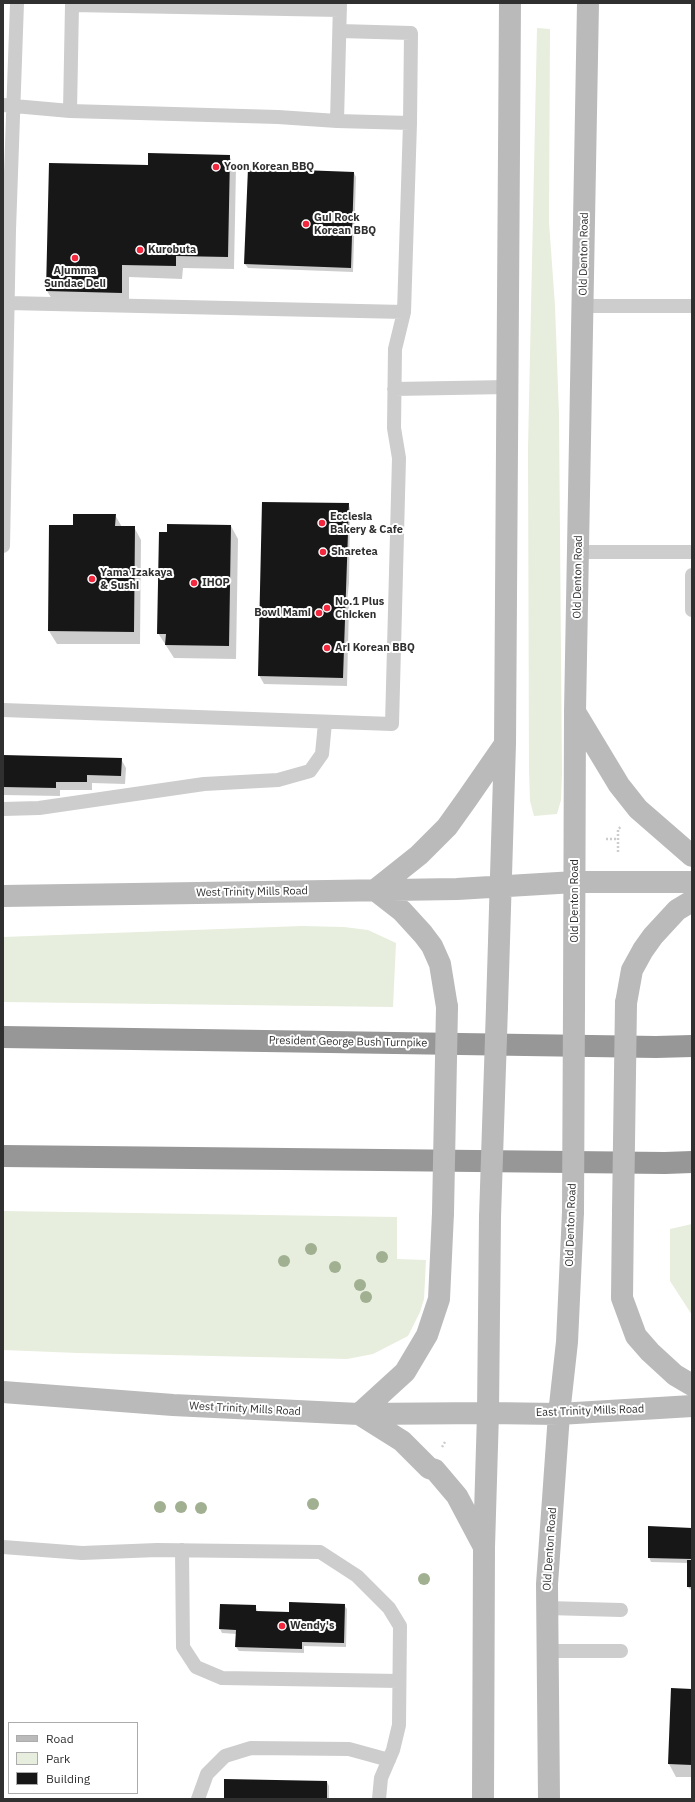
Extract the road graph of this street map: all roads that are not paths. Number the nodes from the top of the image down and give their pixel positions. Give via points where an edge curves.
1 (17, 3) edge
2 (510, 3) edge
3 (588, 3) edge
4 (340, 6) edge
5 (340, 31) junction
6 (8, 106) edge
7 (70, 111) junction
8 (337, 121) junction
9 (410, 123) junction
10 (8, 303) junction
11 (583, 306) junction
12 (692, 306) edge
13 (404, 312) junction
14 (508, 388) junction
15 (394, 389) junction
16 (3, 546) edge
17 (578, 552) junction
18 (692, 552) edge
19 (692, 575) edge
20 (692, 610) edge
21 (3, 710) edge
22 (575, 712) junction
23 (325, 723) junction
24 (505, 744) junction
25 (3, 809) edge
26 (692, 856) edge
27 (575, 882) junction
28 (692, 882) edge
29 (501, 887) junction
30 (375, 890) junction
31 (3, 896) edge
32 (692, 901) edge
33 (3, 1037) edge
34 (692, 1046) edge
35 (3, 1156) edge
36 (692, 1162) edge
37 (692, 1385) edge
38 (3, 1392) edge
39 (692, 1406) edge
40 (488, 1413) junction
41 (359, 1414) junction
42 (559, 1414) junction
43 (3, 1547) edge
44 (484, 1547) junction
45 (182, 1550) junction
46 (547, 1608) junction
47 (621, 1610) dead end
48 (547, 1651) junction
49 (621, 1651) dead end
50 (399, 1681) junction
51 (389, 1760) junction
52 (198, 1799) edge
53 (379, 1799) edge
54 (483, 1799) edge
55 (549, 1799) edge

1 - 6 lane
2 - 14 main road
3 - 11 main road, Old Denton Road
4 - 5 lane
4 - 7 lane via 72,5
5 - 8 lane
5 - 9 lane via 411,33
6 - 7 lane
6 - 10 lane
7 - 8 lane via 278,116
8 - 9 lane
9 - 13 lane
10 - 13 lane
10 - 16 lane
11 - 12 lane
11 - 17 main road, Old Denton Road
13 - 15 lane via 396,349
14 - 15 lane
14 - 24 main road
15 - 23 lane via 394,428 399,458 392,724
17 - 18 lane
17 - 22 main road, Old Denton Road
19 - 20 lane
21 - 23 lane
22 - 26 main road via 619,785 638,809
22 - 27 main road, Old Denton Road
23 - 25 lane via 322,754 310,771 278,780 204,784 39,808
24 - 29 main road
24 - 30 main road via 447,827 419,855
27 - 28 main road
27 - 29 main road
27 - 42 main road, Old Denton Road, bridge via 573,1212 567,1342
29 - 30 main road, West Trinity Mills Road
29 - 40 main road, bridge via 490,1216
30 - 31 main road, West Trinity Mills Road
30 - 41 main road, bridge via 402,911 423,934 440,964 446,1007 443,1213 439,1299 427,1335 405,1372
32 - 37 main road, bridge via 677,910 643,950 632,970 626,1003 622,1298 636,1336 675,1375
33 - 34 highway, President George Bush Turnpike
35 - 36 highway
38 - 41 main road, West Trinity Mills Road via 173,1406
39 - 42 main road, East Trinity Mills Road
40 - 41 main road, West Trinity Mills Road
40 - 42 main road, East Trinity Mills Road
40 - 44 main road
41 - 44 main road via 402,1441 429,1468 435,1470 457,1496
42 - 46 main road, Old Denton Road
43 - 45 lane via 82,1553
44 - 54 main road
45 - 50 lane via 320,1552 357,1576 389,1608 400,1626
45 - 50 lane via 182,1647 196,1667 222,1678
46 - 47 lane
46 - 48 main road, Old Denton Road
48 - 49 lane
48 - 55 main road, Old Denton Road
50 - 51 lane via 399,1725
51 - 52 lane via 349,1749 251,1748 225,1756 207,1774
51 - 53 lane via 381,1778

